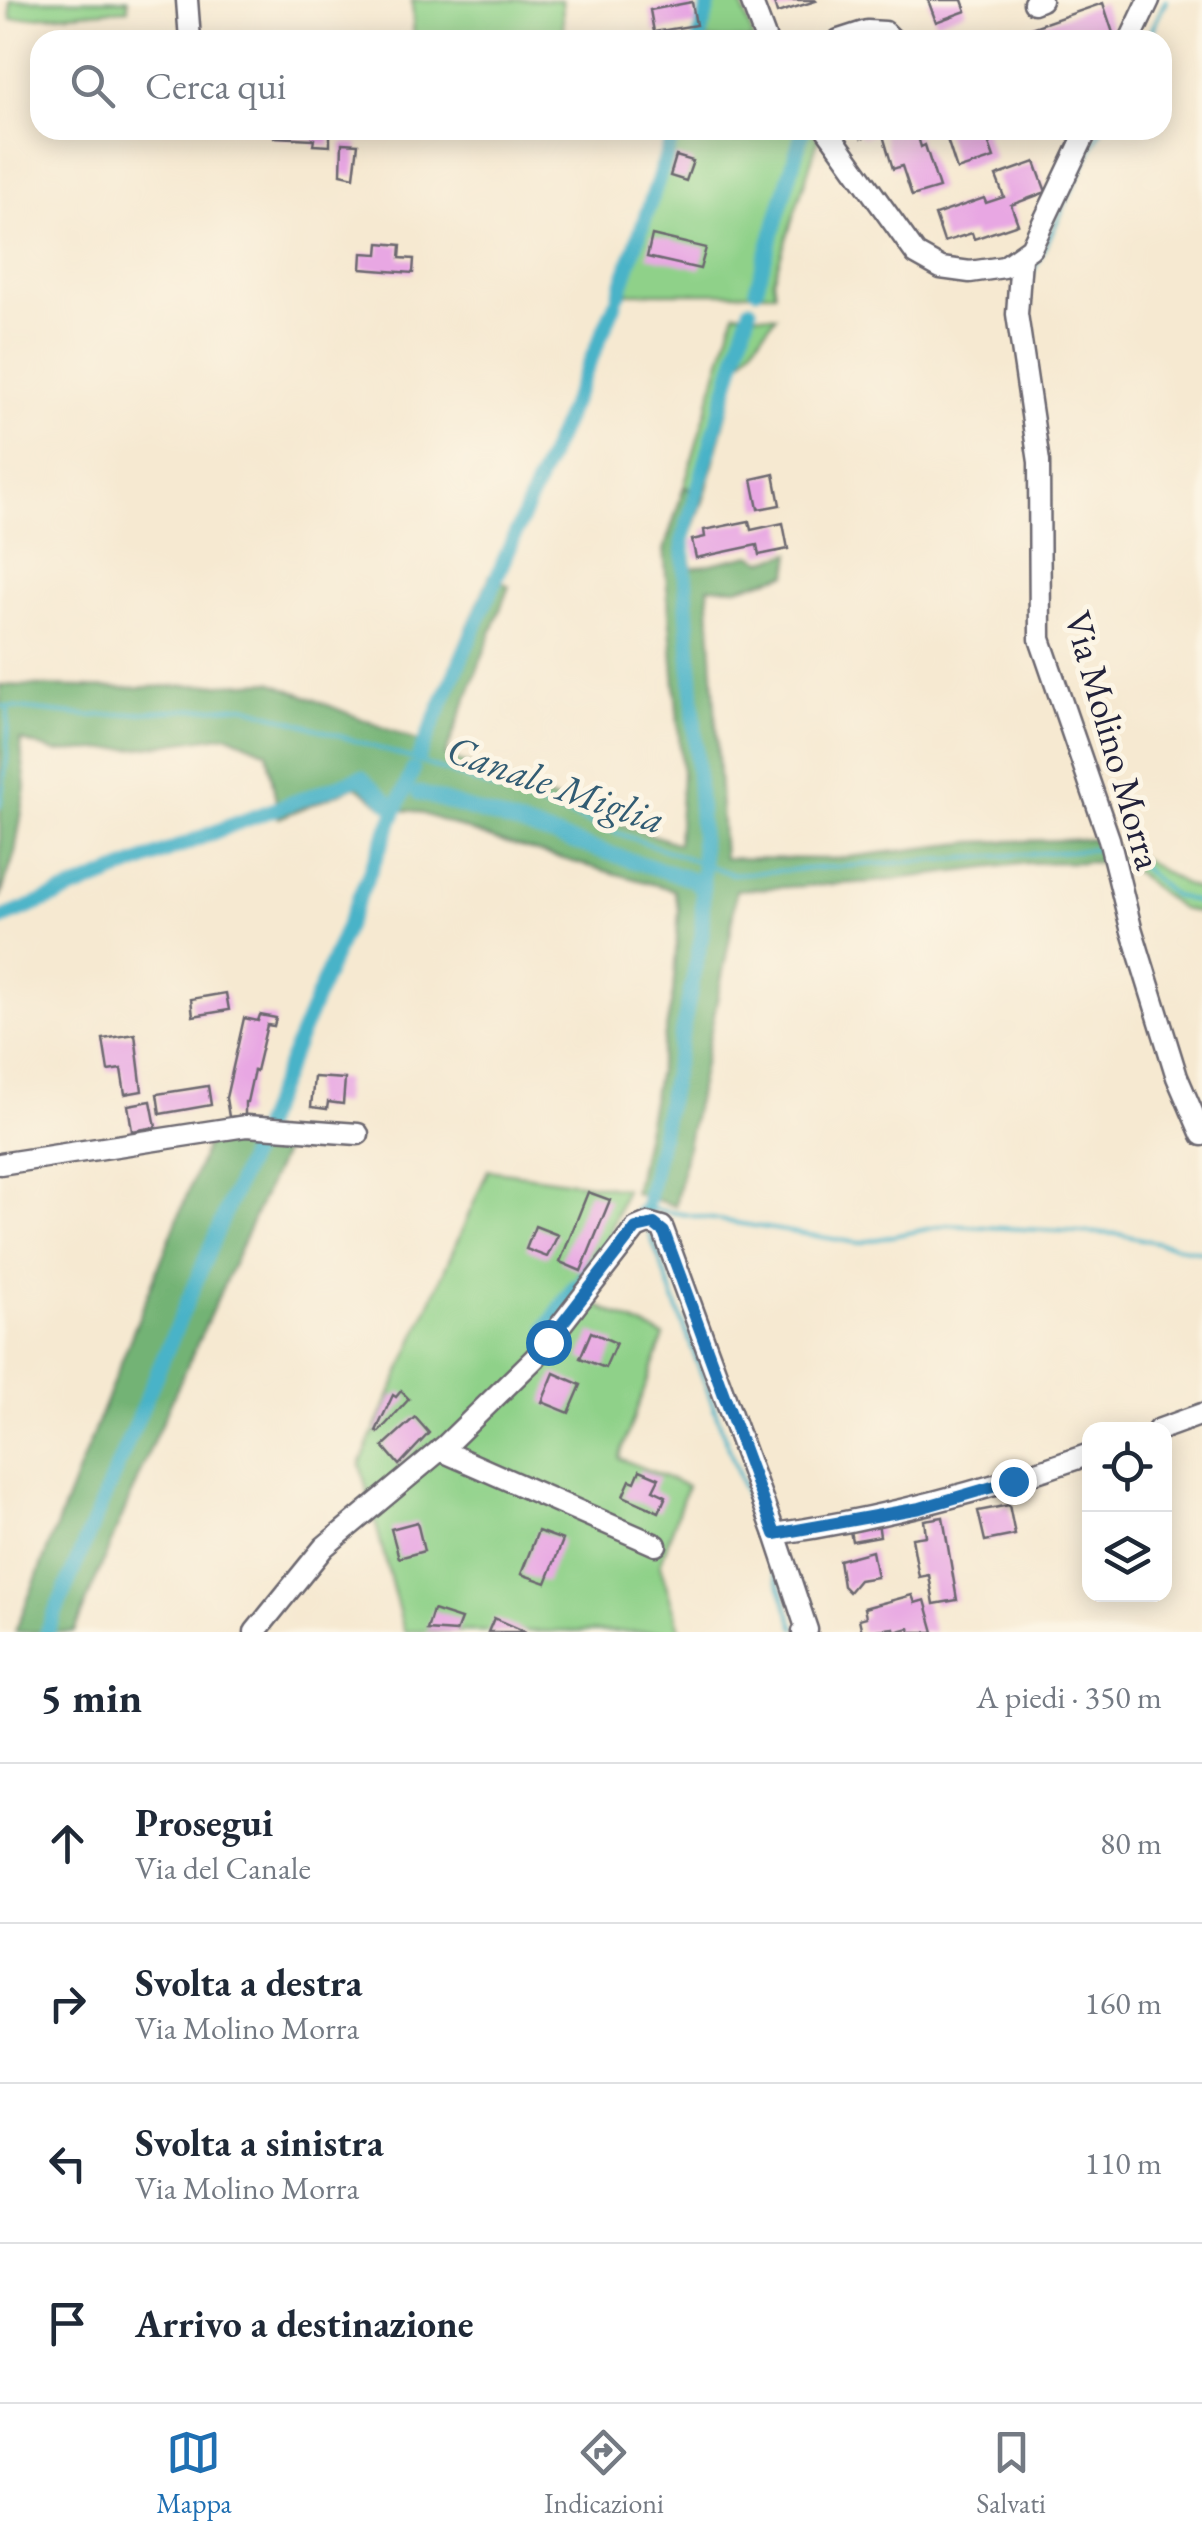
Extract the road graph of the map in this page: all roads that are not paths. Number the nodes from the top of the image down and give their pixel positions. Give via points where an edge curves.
1 (187, 0) edge
2 (751, 0) edge
3 (1149, 0) edge
4 (189, 30) edge
5 (762, 30) edge
6 (1135, 30) edge
7 (834, 140) edge
8 (1082, 140) edge
9 (1020, 258) junction
10 (358, 1134) dead end
11 (1202, 1135) edge
12 (0, 1164) edge
13 (1202, 1414) edge
14 (1172, 1425) edge
15 (440, 1450) junction
16 (1082, 1457) edge
17 (775, 1534) junction
18 (656, 1545) dead end
19 (255, 1632) edge
20 (803, 1632) edge

1 - 4 street
2 - 5 street
3 - 6 street
7 - 9 street via 916,254 941,268 970,272 1004,268
8 - 9 street, Via Molino Morra via 1031,248
9 - 11 street, Via Molino Morra via 1017,314 1039,462 1040,638 1109,838 1176,1076
10 - 12 street via 262,1128
13 - 14 street
15 - 17 street via 535,1358 636,1228 654,1224 664,1232
15 - 18 street
15 - 19 street via 324,1547
16 - 17 street via 920,1508
17 - 20 street

